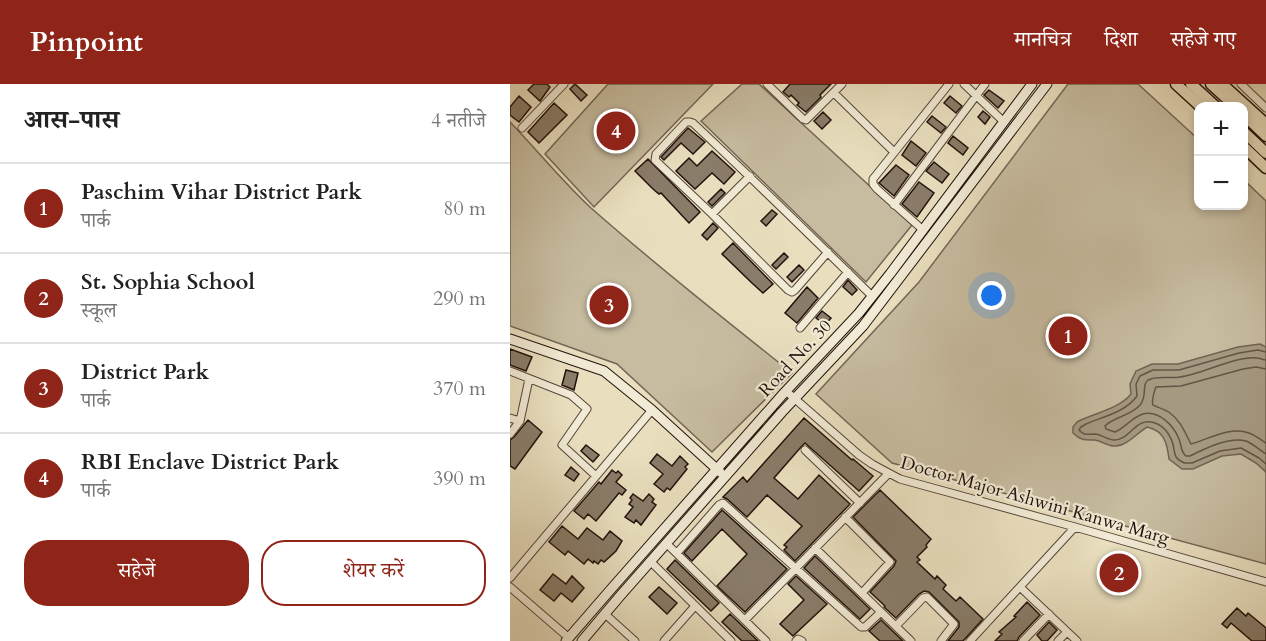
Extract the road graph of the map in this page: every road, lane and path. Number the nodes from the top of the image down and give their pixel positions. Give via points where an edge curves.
1 (564, 84) edge
2 (767, 84) edge
3 (842, 84) edge
4 (949, 84) edge
5 (964, 84) edge
6 (985, 84) edge
7 (1032, 84) edge
8 (1047, 84) edge
9 (1176, 84) edge
10 (1191, 84) edge
11 (1211, 84) edge
12 (1222, 84) edge
13 (1241, 84) edge
14 (834, 93) junction
15 (1232, 93) junction
16 (976, 96) junction
17 (1196, 102) edge
18 (1211, 102) edge
19 (1231, 102) edge
20 (1266, 108) edge
21 (1248, 119) edge
22 (1004, 122) junction
23 (1266, 124) edge
24 (522, 128) dead end
25 (1248, 136) edge
26 (1266, 136) edge
27 (1248, 151) edge
28 (894, 152) junction
29 (1266, 153) edge
30 (1266, 168) edge
31 (750, 176) junction
32 (894, 204) junction
33 (712, 214) junction
34 (923, 230) junction
35 (828, 252) junction
36 (848, 272) junction
37 (872, 296) junction
38 (800, 328) dead end
39 (510, 339) edge
40 (510, 372) edge
41 (529, 379) junction
42 (786, 391) junction
43 (794, 399) junction
44 (652, 410) junction
45 (510, 418) edge
46 (520, 420) junction
47 (510, 434) edge
48 (805, 450) dead end
49 (717, 469) junction
50 (888, 474) junction
51 (596, 476) junction
52 (725, 477) junction
53 (860, 503) junction
54 (845, 518) junction
55 (1075, 527) junction
56 (666, 543) junction
57 (815, 548) junction
58 (677, 553) junction
59 (650, 561) junction
60 (796, 568) junction
61 (510, 578) edge
62 (1266, 582) edge
63 (510, 587) edge
64 (1020, 587) junction
65 (862, 593) junction
66 (695, 606) junction
67 (881, 612) junction
68 (605, 614) junction
69 (1049, 614) junction
70 (745, 620) junction
71 (896, 626) junction
72 (1067, 632) junction
73 (567, 640) edge
74 (582, 641) edge
75 (635, 641) edge
76 (664, 641) edge
77 (731, 641) edge
78 (766, 641) edge
79 (796, 641) edge
80 (802, 641) edge
81 (911, 641) edge
82 (941, 641) edge
83 (970, 641) edge
84 (1023, 641) edge
85 (1058, 641) edge
86 (1077, 641) edge

1 - 24 street
2 - 14 street via 806,120
3 - 14 street
4 - 28 street
5 - 16 street
6 - 16 street
7 - 22 street, Road No. 30
8 - 43 street, Road No. 30 via 863,326
9 - 17 main road
10 - 18 main road
11 - 19 main road
12 - 15 main road
13 - 15 street
13 - 20 street
14 - 28 street
15 - 23 main road
16 - 22 street
16 - 32 street
21 - 26 main road
22 - 34 street, Road No. 30
25 - 29 main road
27 - 30 main road
28 - 32 street via 873,179 873,184
31 - 33 street
31 - 33 street via 693,123 686,122 654,157
31 - 35 street
32 - 34 street
33 - 35 street via 788,290 795,290
34 - 37 street, Road No. 30
35 - 36 street
36 - 37 street
36 - 38 street
37 - 42 street, Road No. 30
39 - 44 street via 604,371
40 - 41 street
41 - 46 street
41 - 51 street via 571,395 587,409 562,445
42 - 43 street, Doctor Major Ashwini Kanwa Marg
42 - 49 street, Road No. 30
43 - 50 street, Doctor Major Ashwini Kanwa Marg via 859,455
43 - 52 street, Road No. 30
44 - 49 street
44 - 51 street
45 - 46 street
46 - 47 street
48 - 53 street
49 - 52 street
49 - 73 street, Road No. 30
50 - 53 street
50 - 55 street, Doctor Major Ashwini Kanwa Marg
51 - 61 street
52 - 56 street, Road No. 30
53 - 54 street
54 - 57 street
54 - 65 street via 890,562
55 - 62 street, Doctor Major Ashwini Kanwa Marg
55 - 64 street
56 - 58 street
56 - 59 street, Road No. 30
57 - 60 street
57 - 65 street
58 - 60 street via 723,503
58 - 70 street
59 - 66 street
59 - 68 street, Road No. 30
60 - 67 street via 861,627
60 - 70 street
63 - 73 street
64 - 69 street
64 - 83 street
65 - 67 street
66 - 76 street
66 - 77 street
67 - 71 street
68 - 74 street, Road No. 30
68 - 75 street
69 - 72 street
69 - 84 street
70 - 78 street
71 - 81 street
71 - 82 street via 927,597 954,623
72 - 85 street
72 - 86 street
79 - 80 street

